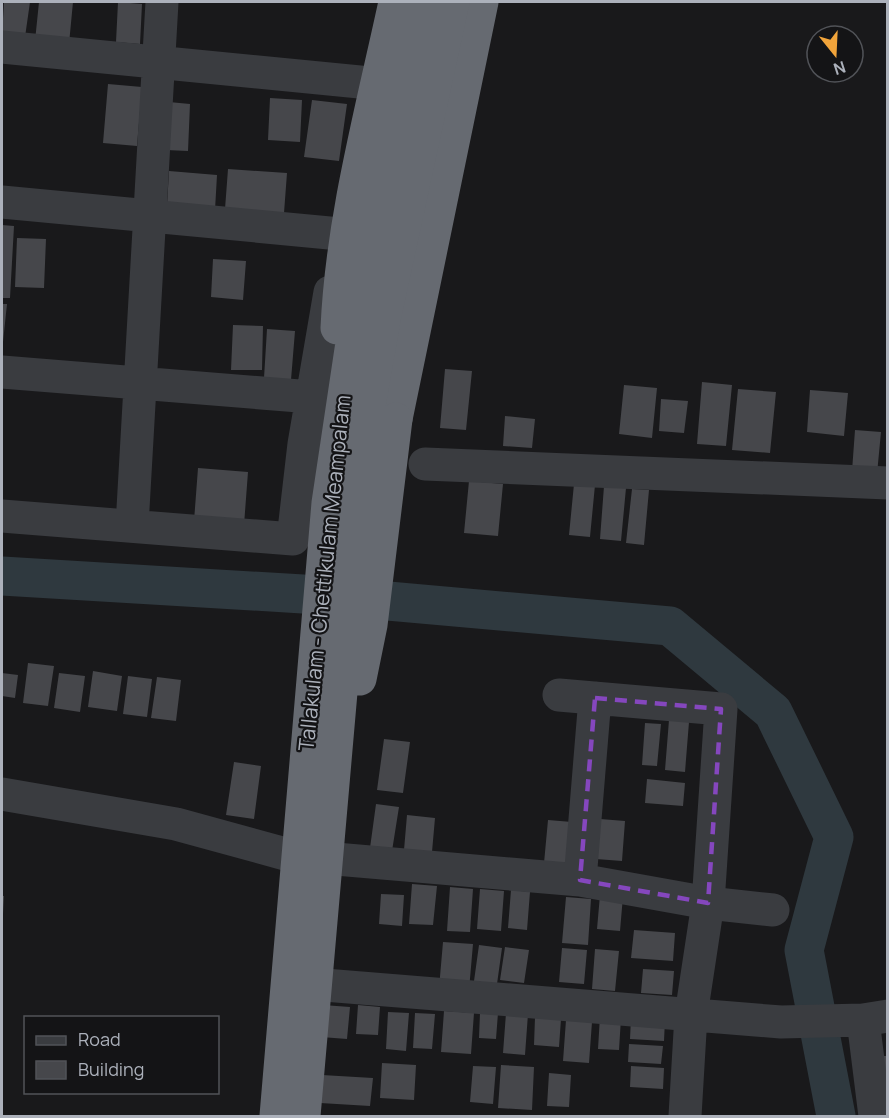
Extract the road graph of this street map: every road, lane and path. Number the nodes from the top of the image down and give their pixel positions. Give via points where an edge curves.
1 (162, 2) edge
2 (385, 2) edge
3 (395, 2) edge
4 (425, 2) edge
5 (453, 2) edge
6 (482, 2) edge
7 (2, 47) edge
8 (158, 62) junction
9 (370, 83) junction
10 (2, 202) edge
11 (149, 216) junction
12 (340, 234) junction
13 (2, 372) edge
14 (140, 384) junction
15 (326, 404) junction
16 (425, 464) dead end
17 (888, 483) edge
18 (2, 516) edge
19 (132, 526) junction
20 (560, 695) dead end
21 (595, 698) junction
22 (335, 759) junction
23 (2, 794) edge
24 (580, 880) junction
25 (708, 903) junction
26 (773, 910) dead end
27 (324, 985) dead end
28 (691, 1015) junction
29 (865, 1019) edge
30 (276, 1116) edge
31 (304, 1116) edge
32 (685, 1116) edge
33 (875, 1116) edge

1 - 8 street
2 - 9 street
3 - 15 highway, bridge via 350,208
4 - 15 highway, Tallakulam - Chettikulam Meampalam, bridge via 356,316
5 - 22 highway, Tallakulam - Chettikulam Meampalam, bridge via 385,315 365,429
6 - 22 highway, bridge via 396,419 369,634 355,700
7 - 8 street
8 - 9 street
8 - 11 street
9 - 12 street
10 - 11 street
11 - 12 street
11 - 14 street
12 - 15 street
13 - 14 street
14 - 15 street
14 - 19 street
15 - 19 street via 293,539
15 - 30 highway, Tallakulam - Chettikulam Meampalam, bridge via 325,537
16 - 17 street
18 - 19 street
20 - 21 street
21 - 24 street
21 - 25 street via 721,709
22 - 31 highway, Tallakulam - Chettikulam Meampalam, bridge
23 - 24 street via 176,824 289,855
24 - 25 street
25 - 26 street
25 - 28 street
27 - 28 street
28 - 29 street via 781,1022
28 - 32 street
29 - 33 street

